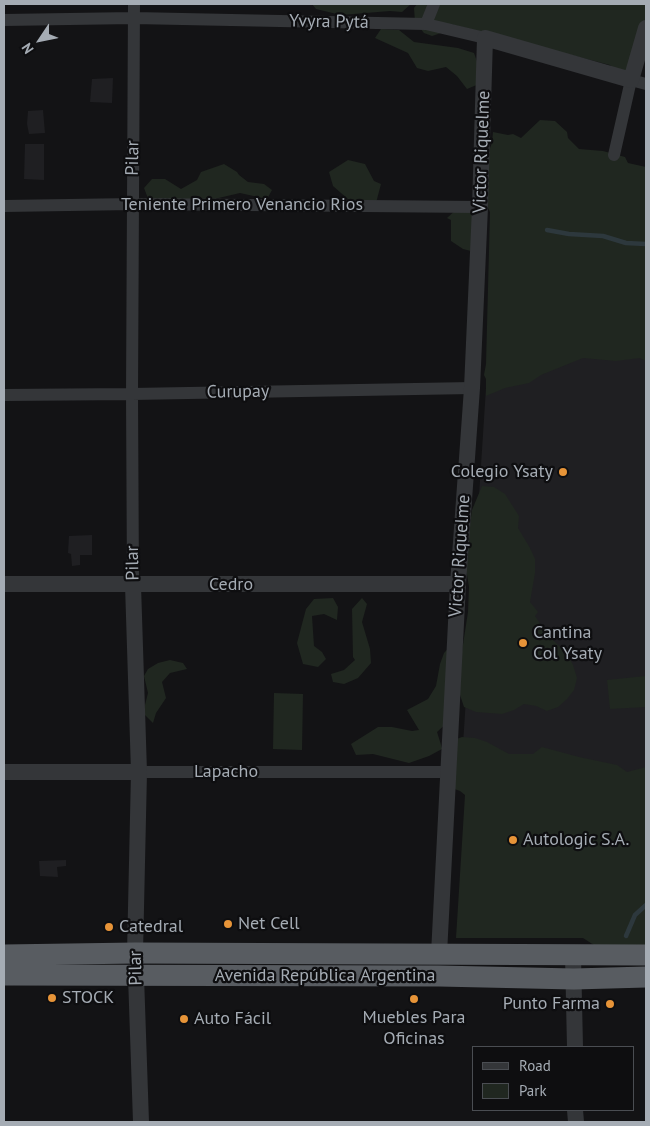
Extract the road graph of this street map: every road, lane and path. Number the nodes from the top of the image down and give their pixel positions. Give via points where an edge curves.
1 (134, 4) edge
2 (434, 4) edge
3 (134, 18) junction
4 (4, 20) edge
5 (426, 24) junction
6 (646, 28) edge
7 (486, 38) junction
8 (638, 82) edge
9 (614, 155) dead end
10 (133, 204) junction
11 (4, 206) edge
12 (480, 206) junction
13 (472, 388) junction
14 (132, 394) junction
15 (4, 395) edge
16 (4, 584) edge
17 (458, 584) junction
18 (133, 585) junction
19 (4, 772) edge
20 (139, 772) junction
21 (448, 772) junction
22 (135, 953) junction
23 (439, 954) junction
24 (646, 954) edge
25 (4, 955) edge
26 (574, 956) junction
27 (4, 975) edge
28 (136, 976) junction
29 (646, 976) edge
30 (574, 979) junction
31 (575, 1046) edge
32 (141, 1122) edge

1 - 3 street, Pilar
2 - 5 street
3 - 4 street, Yvyra Pytá
3 - 5 street, Yvyra Pytá
3 - 10 street, Pilar
5 - 7 street, Yvyra Pytá
6 - 8 street
7 - 8 street, Yvyra Pytá
7 - 12 street, Victor Riquelme
8 - 9 street
10 - 11 street, Teniente Primero Venancio Rios
10 - 12 street, Teniente Primero Venancio Rios
10 - 14 street, Pilar
12 - 13 street, Victor Riquelme
13 - 14 street, Curupay
13 - 17 street, Victor Riquelme
14 - 15 street, Curupay
14 - 18 street, Pilar
16 - 18 street, Cedro
17 - 18 street, Cedro
17 - 21 street, Victor Riquelme
18 - 20 street, Pilar
19 - 20 street, Lapacho
20 - 21 street, Lapacho
20 - 22 street, Pilar
21 - 23 street, Victor Riquelme
22 - 23 highway, Avenida República Argentina
22 - 25 highway, Avenida República Argentina
22 - 28 street, Pilar
23 - 26 highway, Avenida República Argentina
24 - 26 highway, Avenida República Argentina
26 - 30 street
27 - 28 highway, Avenida República Argentina
28 - 30 highway, Avenida República Argentina
28 - 32 street, Pilar
29 - 30 highway, Avenida República Argentina
30 - 31 street

